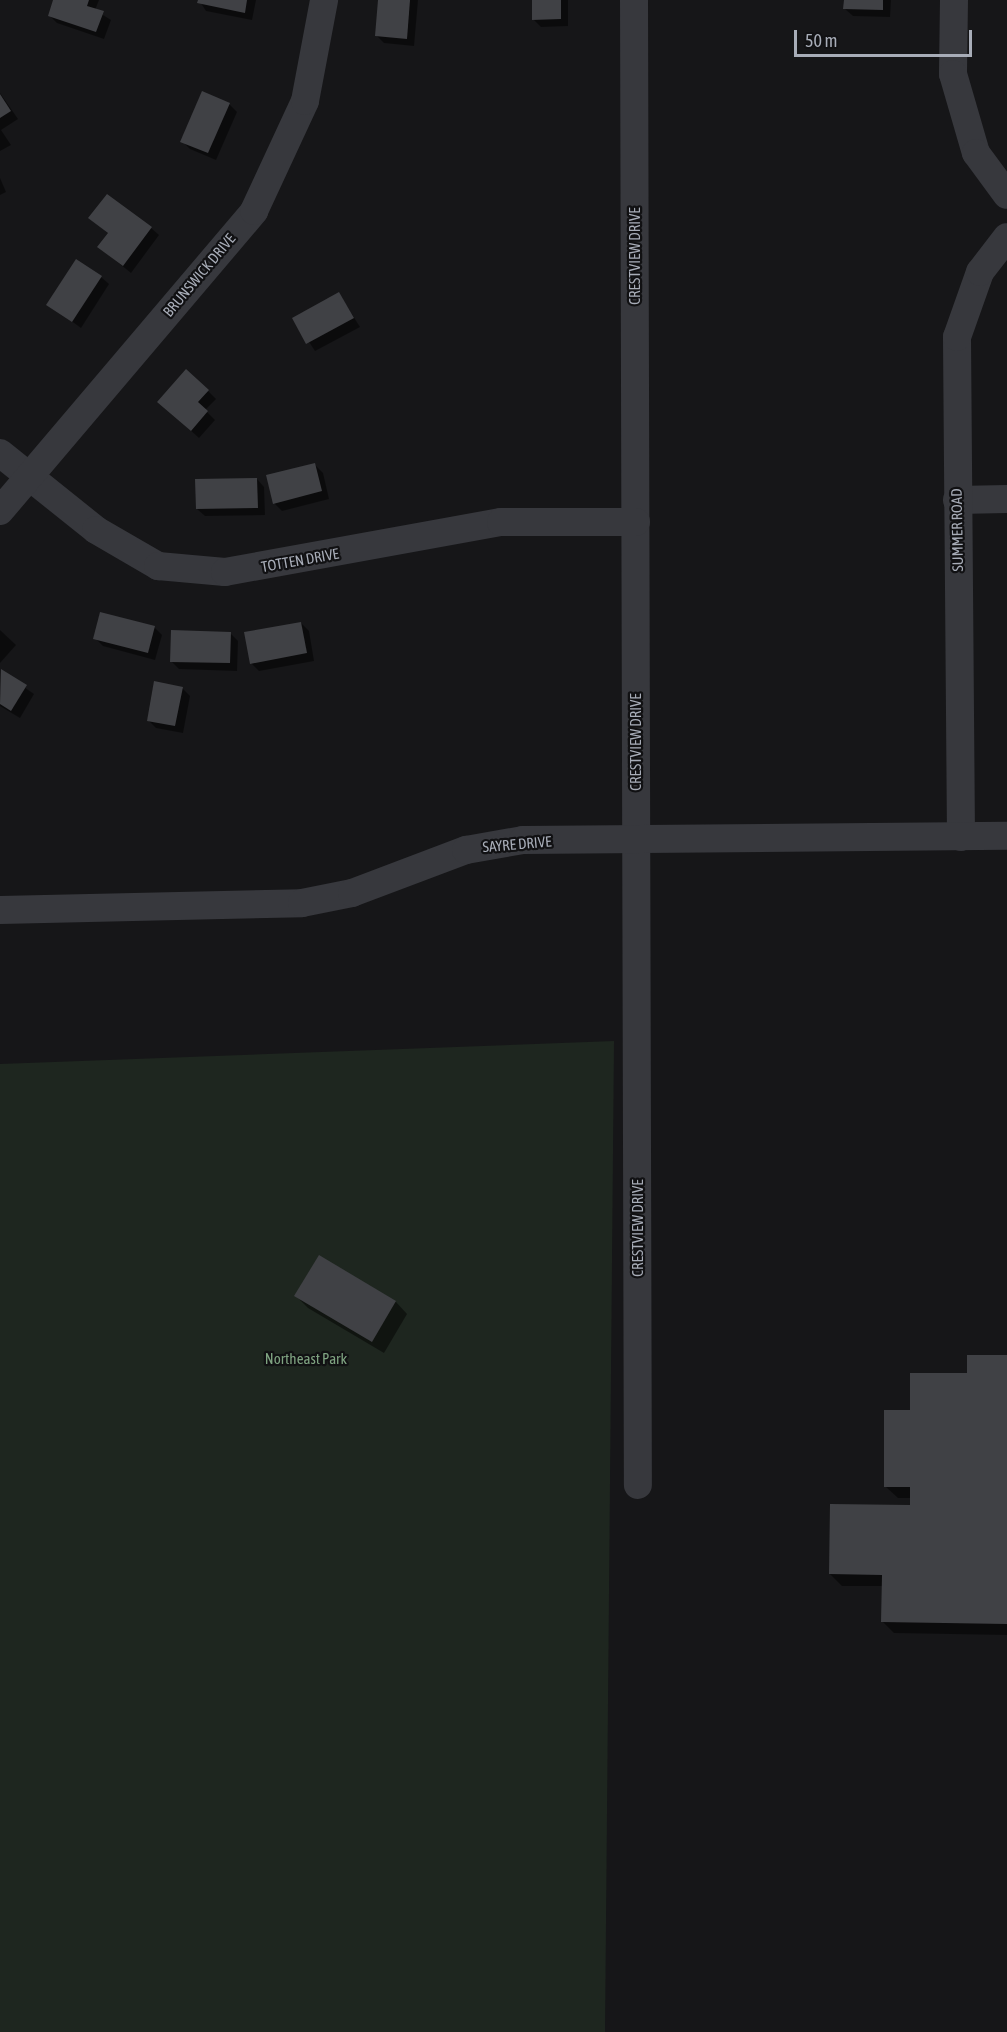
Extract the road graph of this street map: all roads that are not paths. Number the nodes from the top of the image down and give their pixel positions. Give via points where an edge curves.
1 (324, 0) edge
2 (634, 0) edge
3 (954, 0) edge
4 (1007, 195) edge
5 (1007, 237) edge
6 (0, 453) edge
7 (31, 475) junction
8 (1007, 499) edge
9 (957, 500) junction
10 (0, 511) edge
11 (636, 522) junction
12 (1007, 836) edge
13 (961, 837) junction
14 (637, 839) junction
15 (0, 910) edge
16 (638, 1485) dead end

1 - 7 street, BRUNSWICK DRIVE via 306,101 254,211
2 - 11 street, CRESTVIEW DRIVE
3 - 4 street via 953,74 976,153
5 - 9 street, SUMMER ROAD via 980,272 957,337
6 - 7 street, TOTTEN DRIVE
7 - 10 street, BRUNSWICK DRIVE
7 - 11 street, TOTTEN DRIVE via 96,530 158,567 225,572 501,522
8 - 9 street
9 - 13 street, SUMMER ROAD
11 - 14 street, CRESTVIEW DRIVE
12 - 13 street, SAYRE DRIVE
13 - 14 street, SAYRE DRIVE
14 - 15 street, SAYRE DRIVE via 489,844 352,893 302,903
14 - 16 street, CRESTVIEW DRIVE

